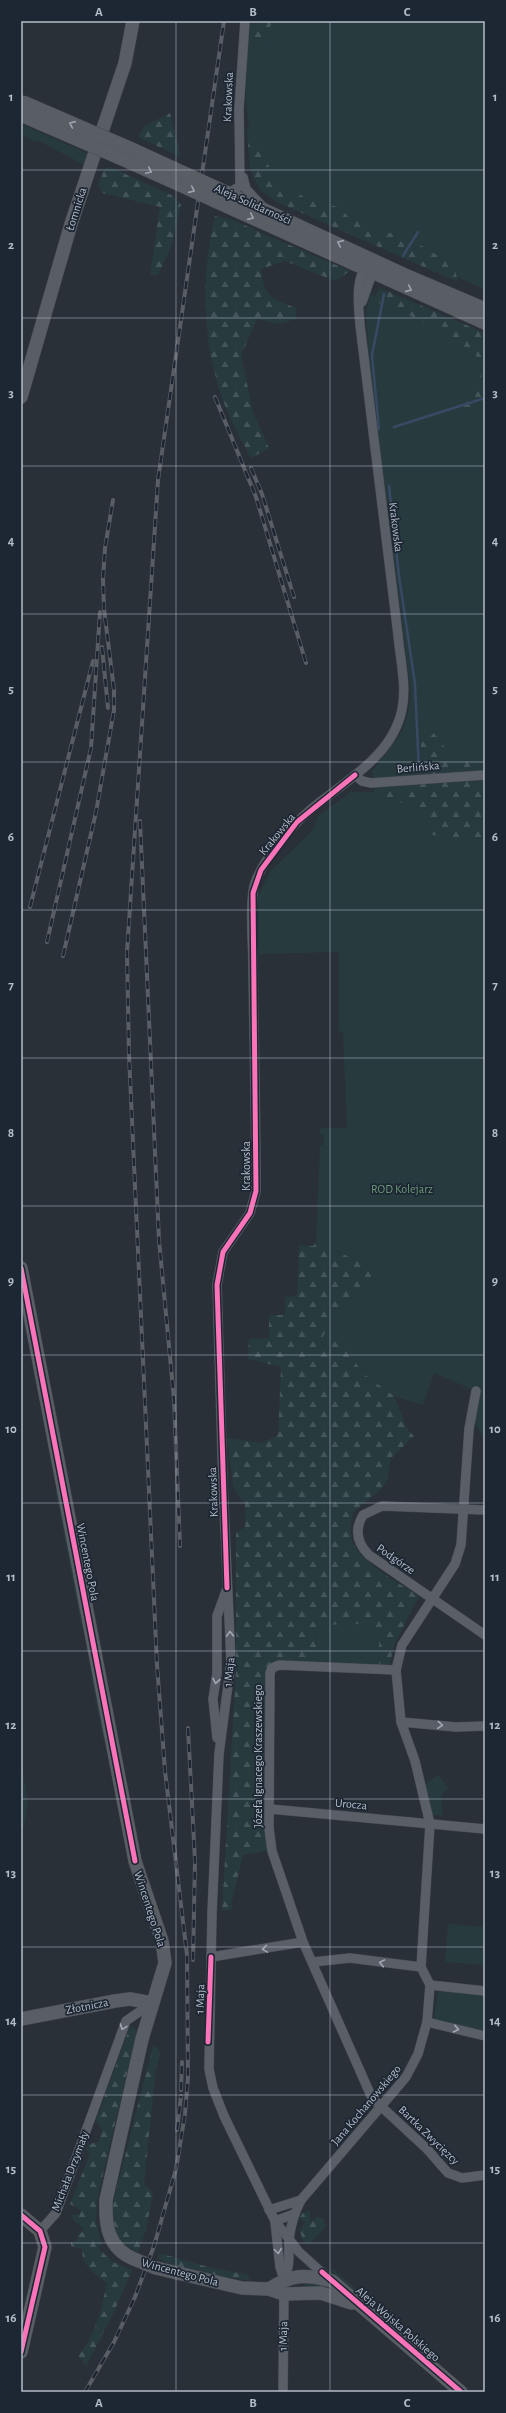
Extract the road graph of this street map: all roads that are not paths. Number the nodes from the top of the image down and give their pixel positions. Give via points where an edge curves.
1 (133, 21) edge
2 (245, 21) edge
3 (22, 106) edge
4 (239, 129) junction
5 (219, 194) junction
6 (269, 211) junction
7 (371, 267) junction
8 (485, 309) edge
9 (485, 323) edge
10 (21, 397) edge
11 (355, 775) junction
12 (485, 775) edge
13 (21, 1268) edge
14 (476, 1391) dead end
15 (464, 1509) junction
16 (485, 1510) edge
17 (227, 1588) junction
18 (433, 1599) junction
19 (485, 1635) edge
20 (396, 1670) junction
21 (401, 1722) junction
22 (485, 1726) edge
23 (219, 1754) junction
24 (270, 1809) junction
25 (430, 1824) junction
26 (485, 1829) edge
27 (303, 1942) junction
28 (211, 1957) junction
29 (313, 1962) junction
30 (421, 1967) junction
31 (430, 1985) junction
32 (485, 1991) edge
33 (152, 2003) junction
34 (21, 2019) edge
35 (427, 2022) junction
36 (485, 2036) edge
37 (381, 2107) junction
38 (485, 2175) edge
39 (301, 2200) junction
40 (270, 2210) junction
41 (294, 2214) junction
42 (21, 2215) edge
43 (275, 2221) junction
44 (40, 2231) junction
45 (289, 2241) junction
46 (284, 2279) junction
47 (332, 2282) junction
48 (269, 2289) junction
49 (284, 2294) junction
50 (365, 2309) junction
51 (21, 2352) edge
52 (283, 2392) edge
53 (462, 2392) edge

1 - 10 street, Łomnicka via 125,63 71,224
2 - 4 street, Krakowska
3 - 5 street, Aleja Solidarności, bridge
4 - 5 street, Krakowska via 240,186
4 - 6 street via 244,186 253,198
5 - 6 street, Aleja Solidarności
5 -> 7 street, Aleja Solidarności
7 -> 6 street, Aleja Solidarności
7 - 8 street, Aleja Solidarności
7 -> 9 street, Aleja Solidarności
7 - 11 street, Krakowska via 358,296 359,313 404,696 400,718 390,739
11 - 12 street, Berlińska via 362,782 371,783
11 - 17 street, Krakowska via 293,827 261,870 253,893 256,1191 250,1213 224,1252 217,1285
13 - 33 street, Wincentego Pola via 135,1861 162,1941 163,1972
14 - 15 street via 469,1429
15 - 16 street, Podgórze
15 - 18 street via 461,1546 455,1564
15 - 18 street, Podgórze via 382,1506 363,1515 358,1525 358,1539 364,1551
23 -> 17 street, 1 Maja via 231,1662
17 -> 23 street via 217,1616 217,1673 213,1699
18 - 19 street, Podgórze
18 - 20 street via 402,1645
20 - 21 street
20 - 24 street, Józefa Ignacego Kraszewskiego via 278,1664 272,1668
21 -> 22 street via 456,1727
21 - 25 street via 415,1761
23 - 28 street, 1 Maja
24 - 25 street, Urocza
24 - 27 street, Józefa Ignacego Kraszewskiego via 272,1851
25 - 26 street, Urocza
25 - 30 street
27 -> 28 street
27 - 29 street, Józefa Ignacego Kraszewskiego
28 - 40 street, 1 Maja via 208,2048 210,2076 224,2116
30 -> 29 street via 350,1958
29 - 37 street, Józefa Ignacego Kraszewskiego via 372,2098
30 - 31 street
31 - 32 street
31 - 35 street, Jana Kochanowskiego
33 - 34 street, Złotnicza via 115,2001
33 -> 44 street, Michała Drzymały via 126,2020 56,2213
33 - 48 street, Wincentego Pola, bridge via 106,2200 106,2224 111,2241 120,2252 156,2268 242,2288
35 -> 36 street
35 - 37 street, Jana Kochanowskiego via 412,2068
37 - 38 street, Bartka Zwycięzcy via 427,2149 448,2173 462,2178
37 - 39 street, Jana Kochanowskiego
39 - 40 street
39 - 41 street, Jana Kochanowskiego
40 - 43 street, 1 Maja
41 - 43 street
41 - 45 street, Jana Kochanowskiego
42 - 44 street
43 - 45 street, 1 Maja
43 -> 46 street, 1 Maja via 280,2267
44 - 51 street via 45,2254
45 - 46 street, 1 Maja via 290,2263
45 - 47 street, Aleja Wojska Polskiego
46 - 47 street via 309,2276
46 - 48 street
46 - 49 street, 1 Maja
47 - 50 street, Aleja Wojska Polskiego
48 - 49 street, Wincentego Pola
49 - 50 street, Wincentego Pola via 327,2294
49 - 52 street, 1 Maja
50 - 53 street, Aleja Wojska Polskiego

